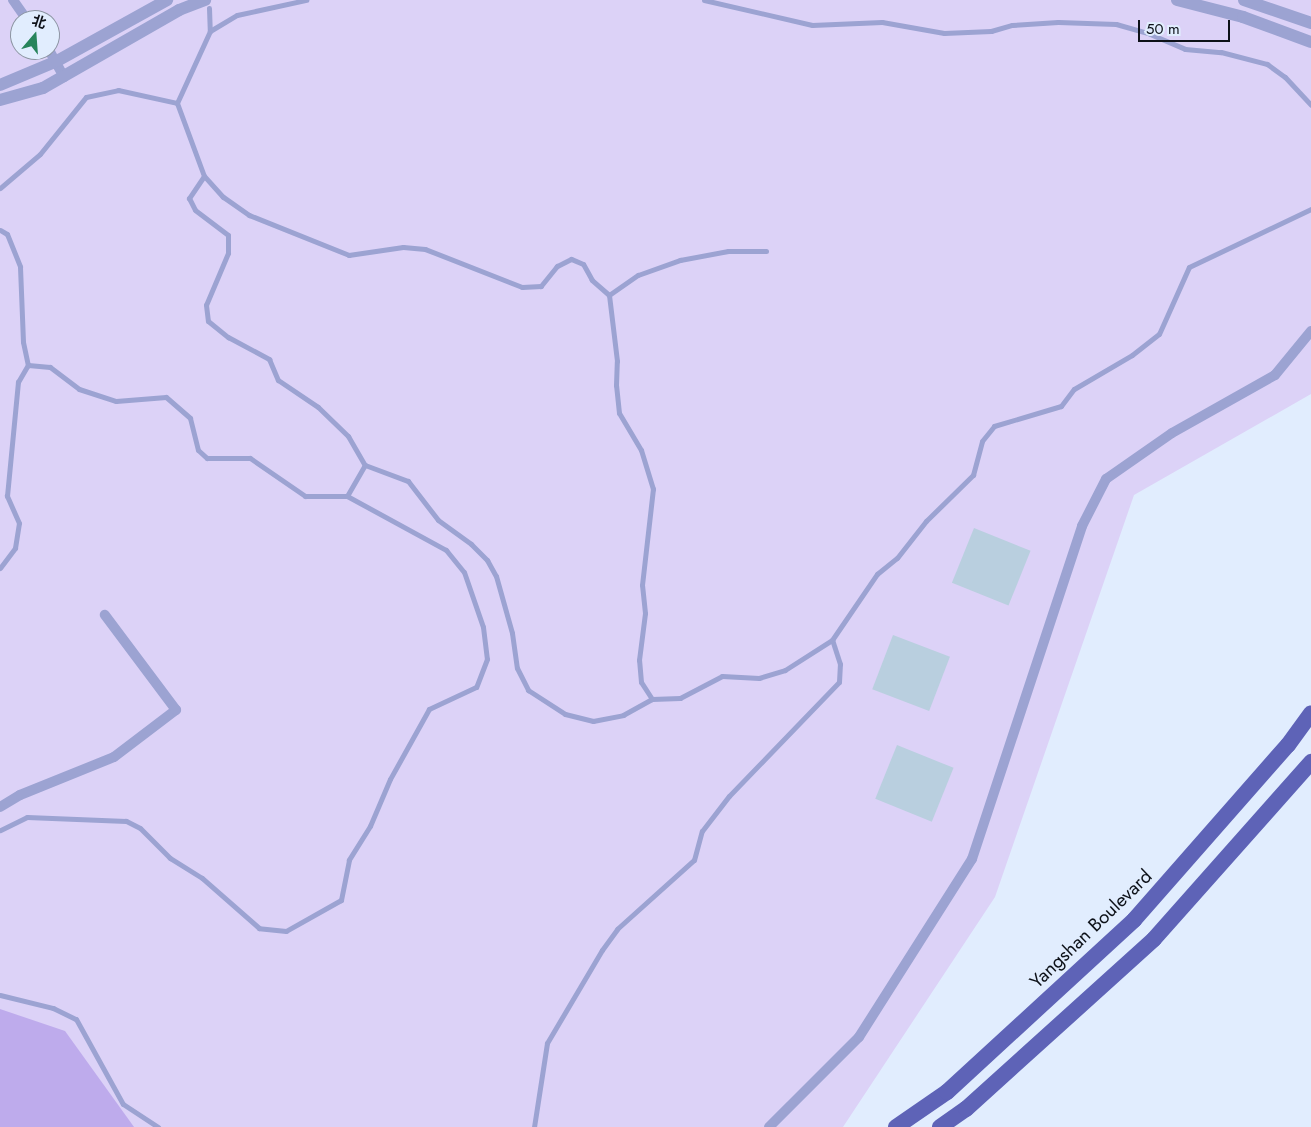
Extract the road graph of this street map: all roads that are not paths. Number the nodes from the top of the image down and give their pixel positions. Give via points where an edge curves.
1 (167, 0) edge
2 (306, 0) edge
3 (704, 0) edge
4 (1177, 0) edge
5 (1244, 0) edge
6 (207, 4) edge
7 (1311, 23) edge
8 (210, 31) junction
9 (1311, 42) edge
10 (57, 62) junction
11 (64, 77) junction
12 (0, 85) edge
13 (0, 100) edge
14 (177, 103) junction
15 (1311, 106) edge
16 (204, 176) junction
17 (0, 188) edge
18 (1311, 209) edge
19 (0, 230) edge
20 (766, 251) dead end
21 (609, 295) junction
22 (1311, 331) edge
23 (28, 365) junction
24 (365, 465) junction
25 (347, 496) junction
26 (0, 568) edge
27 (105, 615) dead end
28 (832, 640) junction
29 (652, 699) junction
30 (1311, 713) edge
31 (1311, 762) edge
32 (0, 807) edge
33 (0, 830) edge
34 (0, 995) edge
35 (158, 1127) edge
36 (534, 1127) edge
37 (769, 1127) edge
38 (896, 1127) edge
39 (940, 1127) edge

1 - 10 street
2 - 8 lane via 237,15
3 - 15 lane via 812,25 882,22 944,33 991,31 1012,25 1058,22 1116,24 1185,49 1221,52 1268,64 1285,77
4 - 9 street via 1243,17
5 - 7 street
6 - 8 lane
6 - 11 street via 180,10
8 - 14 lane
10 - 11 street
10 - 12 street
11 - 13 street via 43,88
14 - 16 lane
14 - 17 lane via 118,90 86,97 40,154
16 - 21 lane via 223,197 249,215 349,256 403,248 425,249 522,287 541,286 557,266 571,259 583,264 592,280
16 - 24 lane via 189,198 195,210 228,235 228,253 206,305 208,321 228,337 269,359 278,380 318,407 348,436
18 - 28 lane via 1189,267 1159,334 1132,355 1074,389 1061,406 994,426 982,440 973,475 926,521 897,558 876,574
19 - 23 lane via 7,234 20,267 23,342
20 - 21 lane via 728,251 680,260 638,276
21 - 29 lane via 619,413 641,450 653,489 642,585 645,613 639,660 641,682
22 - 37 street via 1275,375 1172,433 1106,479 1082,526 972,859 858,1037
23 - 25 lane via 50,367 79,390 116,401 166,397 190,418 198,450 207,458 250,458 305,496
23 - 26 lane via 18,382 7,496 20,523 16,548
24 - 25 lane
24 - 29 lane via 408,481 438,520 471,544 486,560 498,584 517,668 528,690 565,714 593,722 623,715
25 - 33 lane via 446,550 464,572 483,627 487,659 476,687 429,709 390,779 370,826 349,860 341,900 286,930 259,928 202,878 170,858 140,828 126,821 27,816
27 - 32 street via 176,710 114,757
28 - 29 lane via 785,670 759,678 722,676 680,698
28 - 36 lane via 840,664 839,682 729,796 702,831 694,860 617,929 602,950 547,1043
30 - 38 main road, Yangshan Boulevard via 1288,745 1134,920 947,1092
31 - 39 main road via 1154,939 966,1109
34 - 35 lane via 53,1008 76,1019 123,1104

